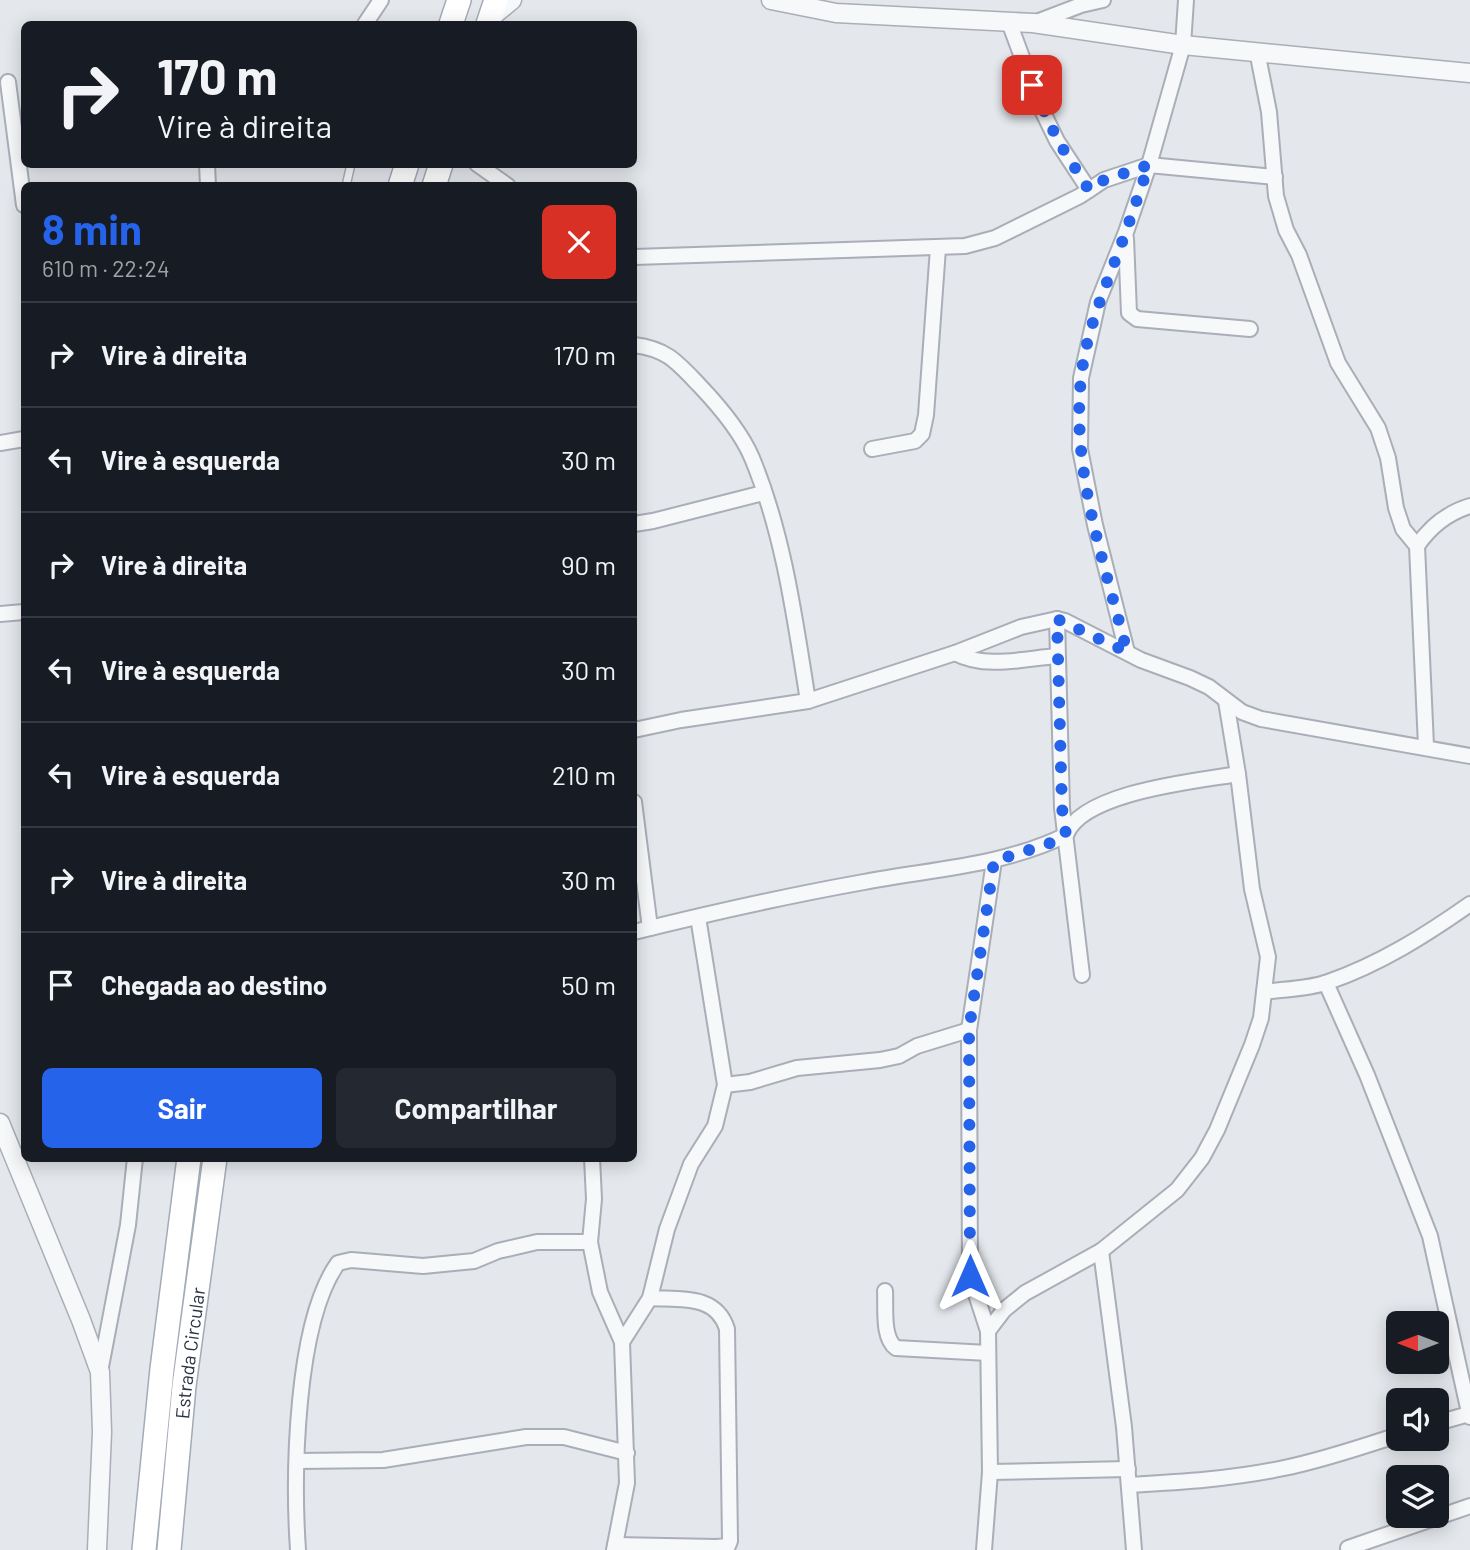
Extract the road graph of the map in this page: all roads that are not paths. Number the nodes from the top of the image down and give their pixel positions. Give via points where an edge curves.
1 (380, 0) edge
2 (459, 0) edge
3 (512, 0) edge
4 (771, 0) edge
5 (1103, 0) edge
6 (1186, 0) edge
7 (491, 15) edge
8 (367, 21) edge
9 (452, 21) edge
10 (1009, 22) junction
11 (1033, 23) junction
12 (1183, 45) junction
13 (1257, 51) junction
14 (1470, 73) edge
15 (4, 83) edge
16 (1149, 165) junction
17 (485, 168) edge
18 (1275, 177) junction
19 (503, 182) edge
20 (21, 187) edge
21 (1089, 190) junction
22 (1126, 232) junction
23 (938, 248) junction
24 (637, 257) edge
25 (1250, 329) dead end
26 (637, 346) edge
27 (21, 440) edge
28 (0, 443) edge
29 (872, 449) dead end
30 (763, 493) junction
31 (1470, 506) edge
32 (637, 524) edge
33 (1417, 546) junction
34 (21, 612) edge
35 (0, 614) edge
36 (1057, 619) junction
37 (1127, 652) junction
38 (955, 653) junction
39 (1056, 656) junction
40 (808, 701) junction
41 (1226, 701) junction
42 (637, 729) edge
43 (1426, 746) junction
44 (1470, 756) edge
45 (1238, 774) junction
46 (637, 826) edge
47 (1066, 835) junction
48 (994, 861) junction
49 (1470, 904) edge
50 (698, 917) junction
51 (650, 928) junction
52 (637, 931) edge
53 (1082, 975) dead end
54 (1326, 983) junction
55 (1264, 992) junction
56 (969, 1030) junction
57 (724, 1085) junction
58 (2, 1131) edge
59 (135, 1162) edge
60 (188, 1162) edge
61 (214, 1162) edge
62 (592, 1162) edge
63 (590, 1242) junction
64 (1101, 1251) junction
65 (885, 1291) dead end
66 (650, 1298) junction
67 (988, 1331) junction
68 (622, 1342) junction
69 (988, 1353) junction
70 (100, 1372) junction
71 (1470, 1416) edge
72 (1449, 1420) edge
73 (1386, 1439) edge
74 (627, 1452) junction
75 (298, 1461) junction
76 (1128, 1469) junction
77 (990, 1472) junction
78 (1129, 1485) junction
79 (1470, 1506) edge
80 (615, 1548) edge
81 (1348, 1548) edge
82 (97, 1550) edge
83 (144, 1550) edge
84 (169, 1550) edge
85 (298, 1550) edge
86 (984, 1550) edge
87 (1134, 1550) edge

1 - 8 street
2 - 9 main road
3 - 7 street
4 - 10 street via 836,13
5 - 11 street
6 - 12 street
10 - 11 street
10 - 21 street via 1040,106
11 - 12 street
12 - 13 street
12 - 16 street
13 - 14 street
13 - 18 street
15 - 20 street
16 - 18 street
16 - 21 street
16 - 22 street
17 - 19 street
18 - 33 street via 1286,230 1338,363 1378,428 1396,508 1403,529
21 - 23 street via 995,238
22 - 25 street via 1129,313 1137,319
22 - 37 street via 1098,302 1081,378 1080,449
23 - 24 street
23 - 29 street via 922,435 915,441
26 - 30 street via 662,351 707,394 751,457
27 - 28 street
30 - 32 street
30 - 40 street via 790,590
31 - 33 street via 1428,530
33 - 43 street
34 - 35 street
36 - 37 street
36 - 38 street via 1021,627
36 - 39 street
37 - 41 street via 1209,687
38 - 39 street via 989,662
38 - 40 street
39 - 47 street
40 - 42 street
41 - 43 street via 1261,719
41 - 45 street
43 - 44 street
45 - 47 street via 1106,802 1070,823
45 - 55 street via 1252,889 1268,957
46 - 51 street
47 - 48 street
47 - 53 street
48 - 50 street via 779,897
48 - 56 street
49 - 54 street via 1380,960
50 - 51 street
50 - 57 street
51 - 52 street
54 - 55 street
54 - 71 street via 1430,1236
55 - 64 street via 1252,1045 1202,1158 1177,1190
56 - 57 street via 899,1056 797,1068
56 - 67 street via 970,1276
57 - 66 street via 715,1126 691,1164 667,1229
58 - 70 street
59 - 70 street via 128,1226
60 - 83 main road, Estrada Circular
61 - 84 main road, Estrada Circular via 184,1386
62 - 63 street
63 - 68 street via 600,1292
63 - 75 street via 537,1242 474,1261 423,1266 338,1263 320,1294 307,1345
64 - 67 street via 1025,1293
64 - 76 street
65 - 69 street via 888,1335 896,1348
66 - 68 street
66 - 80 street via 703,1302 723,1315 727,1329 730,1541 716,1548
67 - 69 street
68 - 74 street
69 - 77 street
70 - 82 street
71 - 72 street
73 - 78 street via 1283,1468
74 - 75 street via 564,1437 526,1437 383,1460
74 - 80 street via 627,1483
75 - 85 street
76 - 77 street
76 - 78 street
77 - 86 street
78 - 87 street
79 - 81 street

